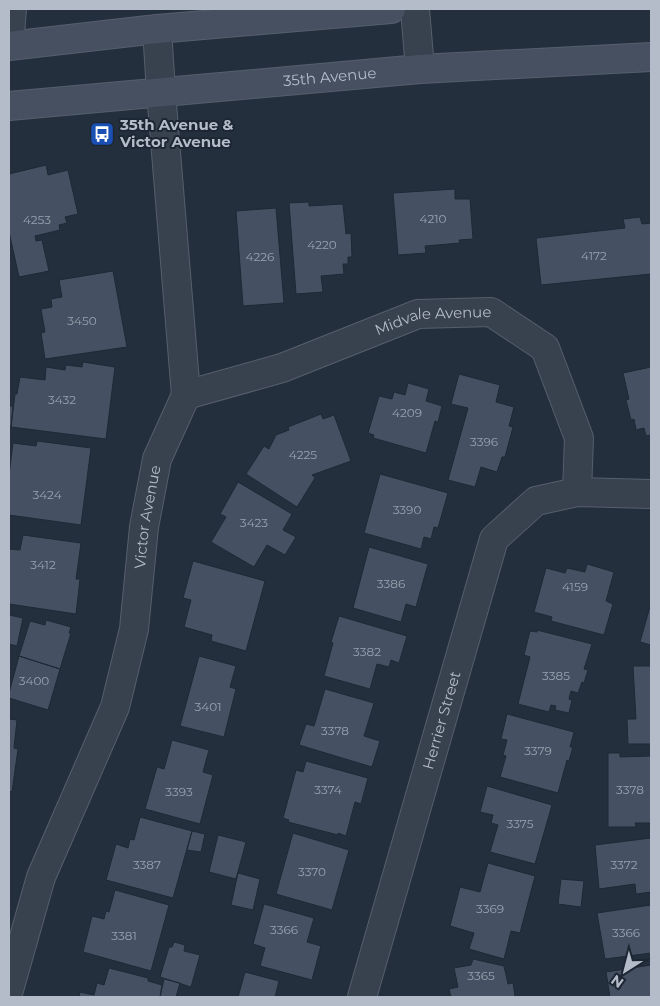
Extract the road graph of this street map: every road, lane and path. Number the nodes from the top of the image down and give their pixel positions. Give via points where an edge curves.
1 (12, 9) edge
2 (391, 9) edge
3 (415, 9) edge
4 (157, 29) junction
5 (9, 45) edge
6 (651, 57) edge
7 (420, 69) junction
8 (161, 92) junction
9 (9, 106) edge
10 (186, 395) junction
11 (577, 492) junction
12 (651, 494) edge
13 (9, 990) edge
14 (362, 997) edge

1 - 5 street
2 - 4 main road
3 - 7 street
4 - 5 main road
4 - 8 street, Victor Avenue
6 - 7 main road, 35th Avenue
7 - 8 main road, 35th Avenue
8 - 9 main road, 35th Avenue
8 - 10 street, Victor Avenue
10 - 11 street, Midvale Avenue via 282,368 418,314 491,312 545,348 579,438
10 - 13 street, Victor Avenue via 157,459 144,527 134,630 115,706 41,877
11 - 12 street
11 - 14 street, Herrier Street via 536,501 494,539

